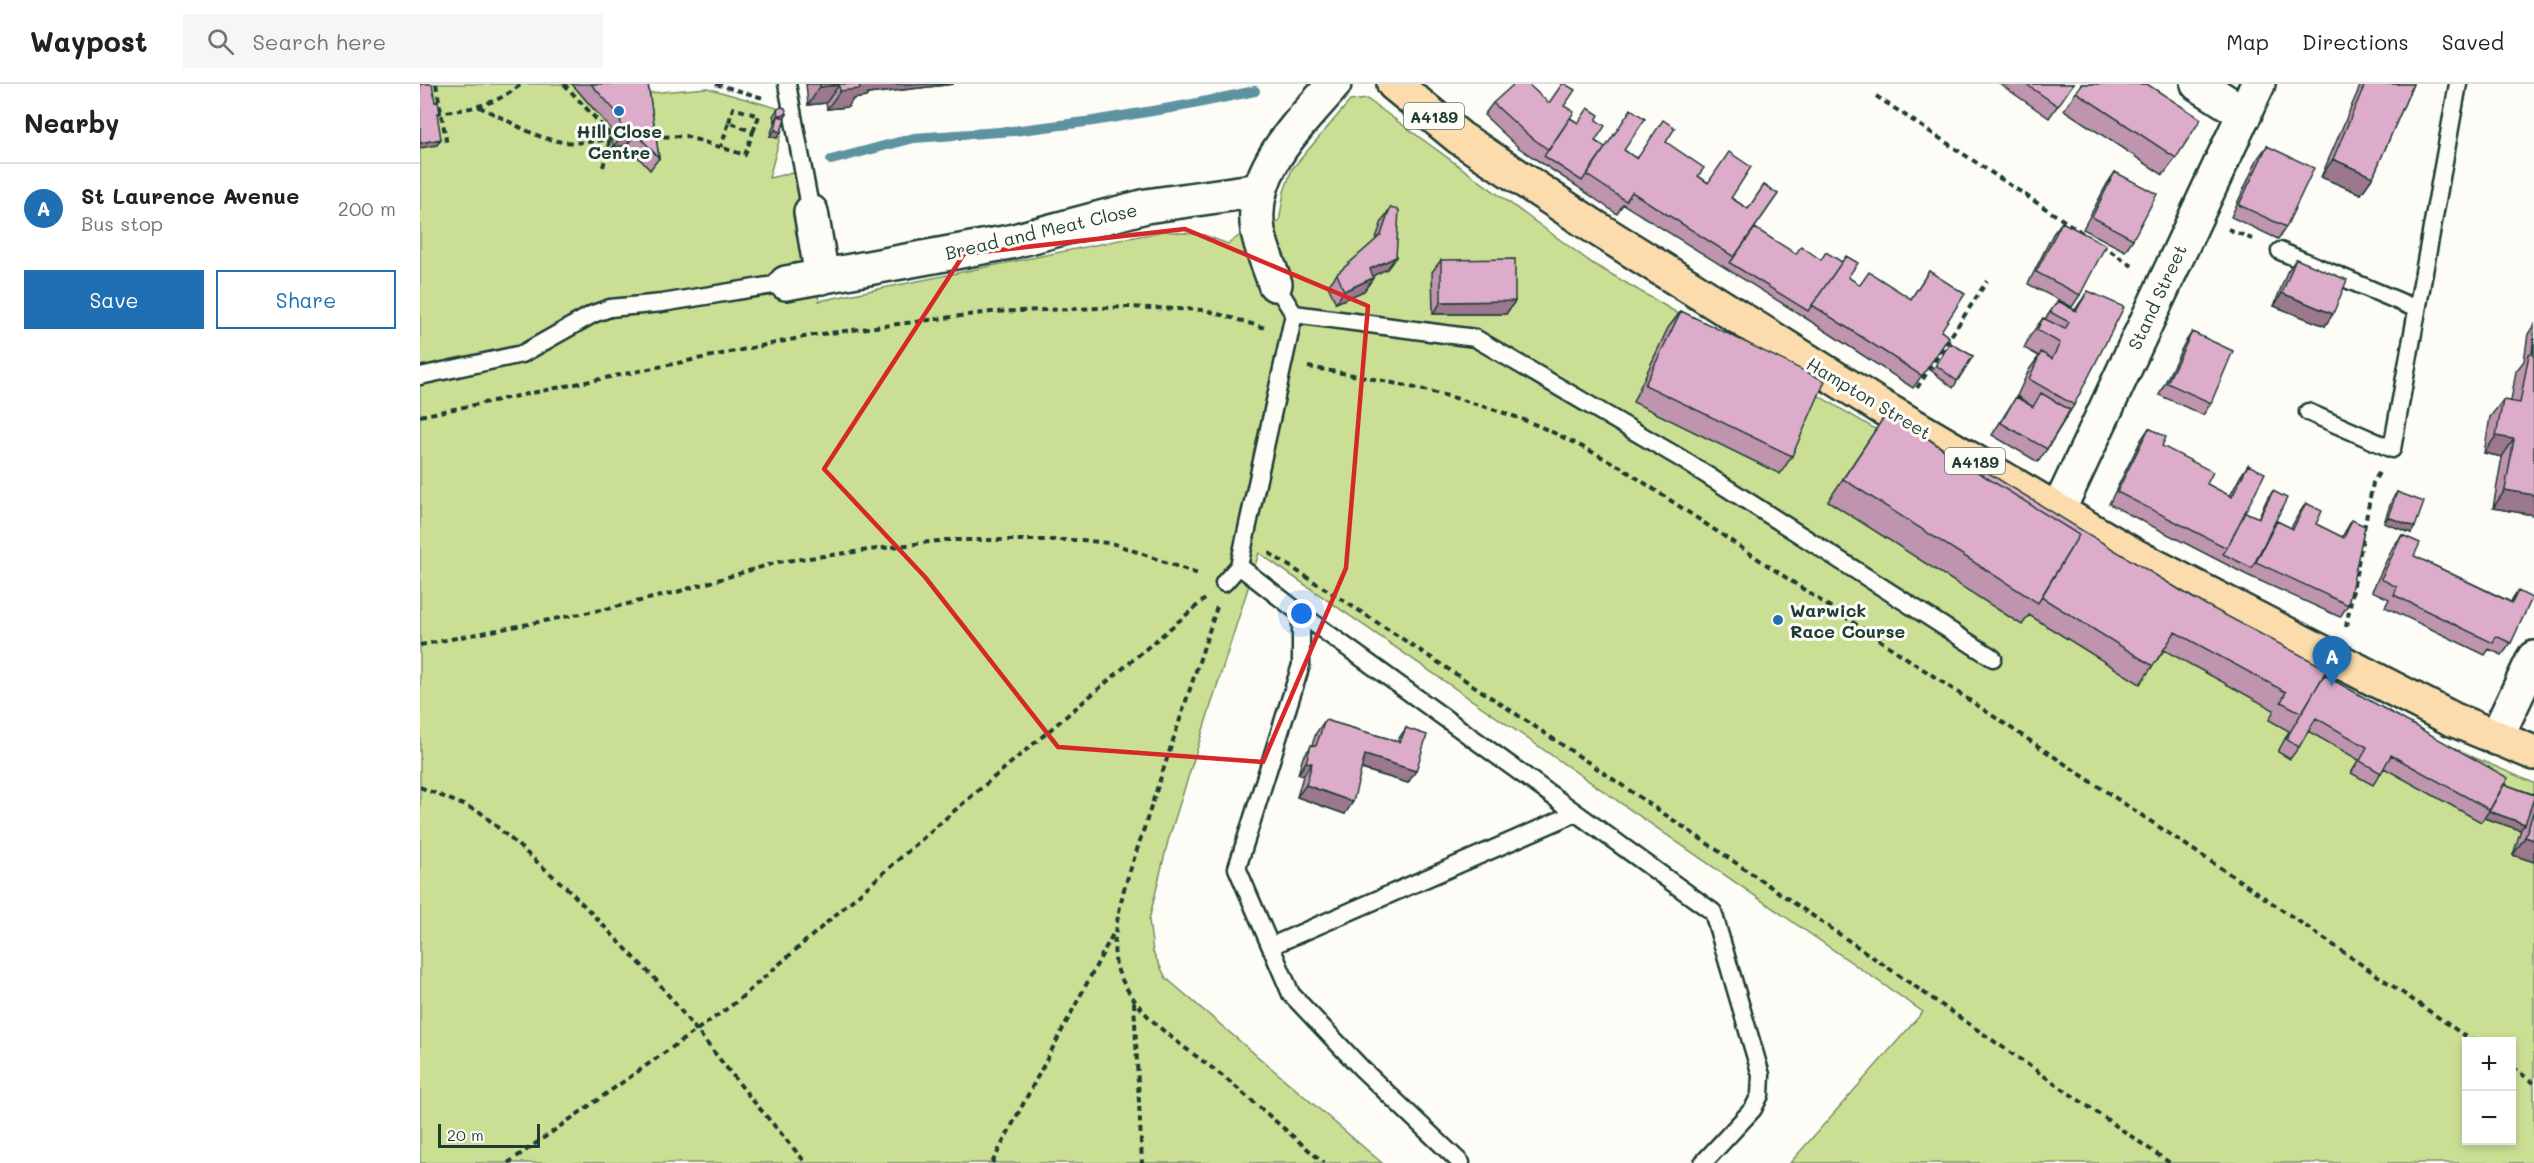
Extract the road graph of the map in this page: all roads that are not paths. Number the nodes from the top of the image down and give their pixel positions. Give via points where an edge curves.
1 (787, 84) edge
2 (1334, 84) edge
3 (1394, 84) edge
4 (2198, 84) edge
5 (2258, 84) edge
6 (2458, 84) edge
7 (2245, 114) junction
8 (1260, 190) junction
9 (812, 212) joint
10 (2280, 251) road end
11 (822, 277) junction
12 (786, 283) joint
13 (1275, 285) joint
14 (2417, 309) junction
15 (1294, 314) junction
16 (420, 376) edge
17 (2308, 412) dead end
18 (2058, 511) junction
19 (1239, 566) junction
20 (1224, 583) road end
21 (1301, 614) junction
22 (1993, 658) dead end
23 (2534, 658) edge
24 (2496, 738) junction
25 (2534, 753) edge
26 (1576, 813) junction
27 (1271, 946) junction
28 (1461, 1163) edge
29 (1703, 1163) edge

1 - 9 lane
2 - 8 street via 1272,160
3 - 18 main road, Hampton Street / A4189 via 1460,138 1525,182 1898,416
4 - 7 street
5 - 7 street, Stand Street
6 - 14 lane
7 - 18 street, Stand Street
8 - 11 street, Bread and Meat Close via 1146,206 1010,242
8 - 13 street via 1258,233
9 - 11 street
10 - 14 lane
11 - 12 street, Bread and Meat Close
12 - 16 lane via 610,308 522,354
13 - 15 lane
14 - 17 lane via 2392,449
15 - 19 lane
15 - 22 lane via 1475,338 1680,458
18 - 24 main road, Hampton Street / A4189 via 2339,662
19 - 20 lane
19 - 21 lane
21 - 26 lane
21 - 27 lane via 1301,665 1237,868
23 - 24 street
24 - 25 main road, A4189
26 - 27 lane
26 - 29 lane via 1713,912 1761,1075 1760,1095 1753,1109
27 - 28 lane via 1291,994 1362,1070

